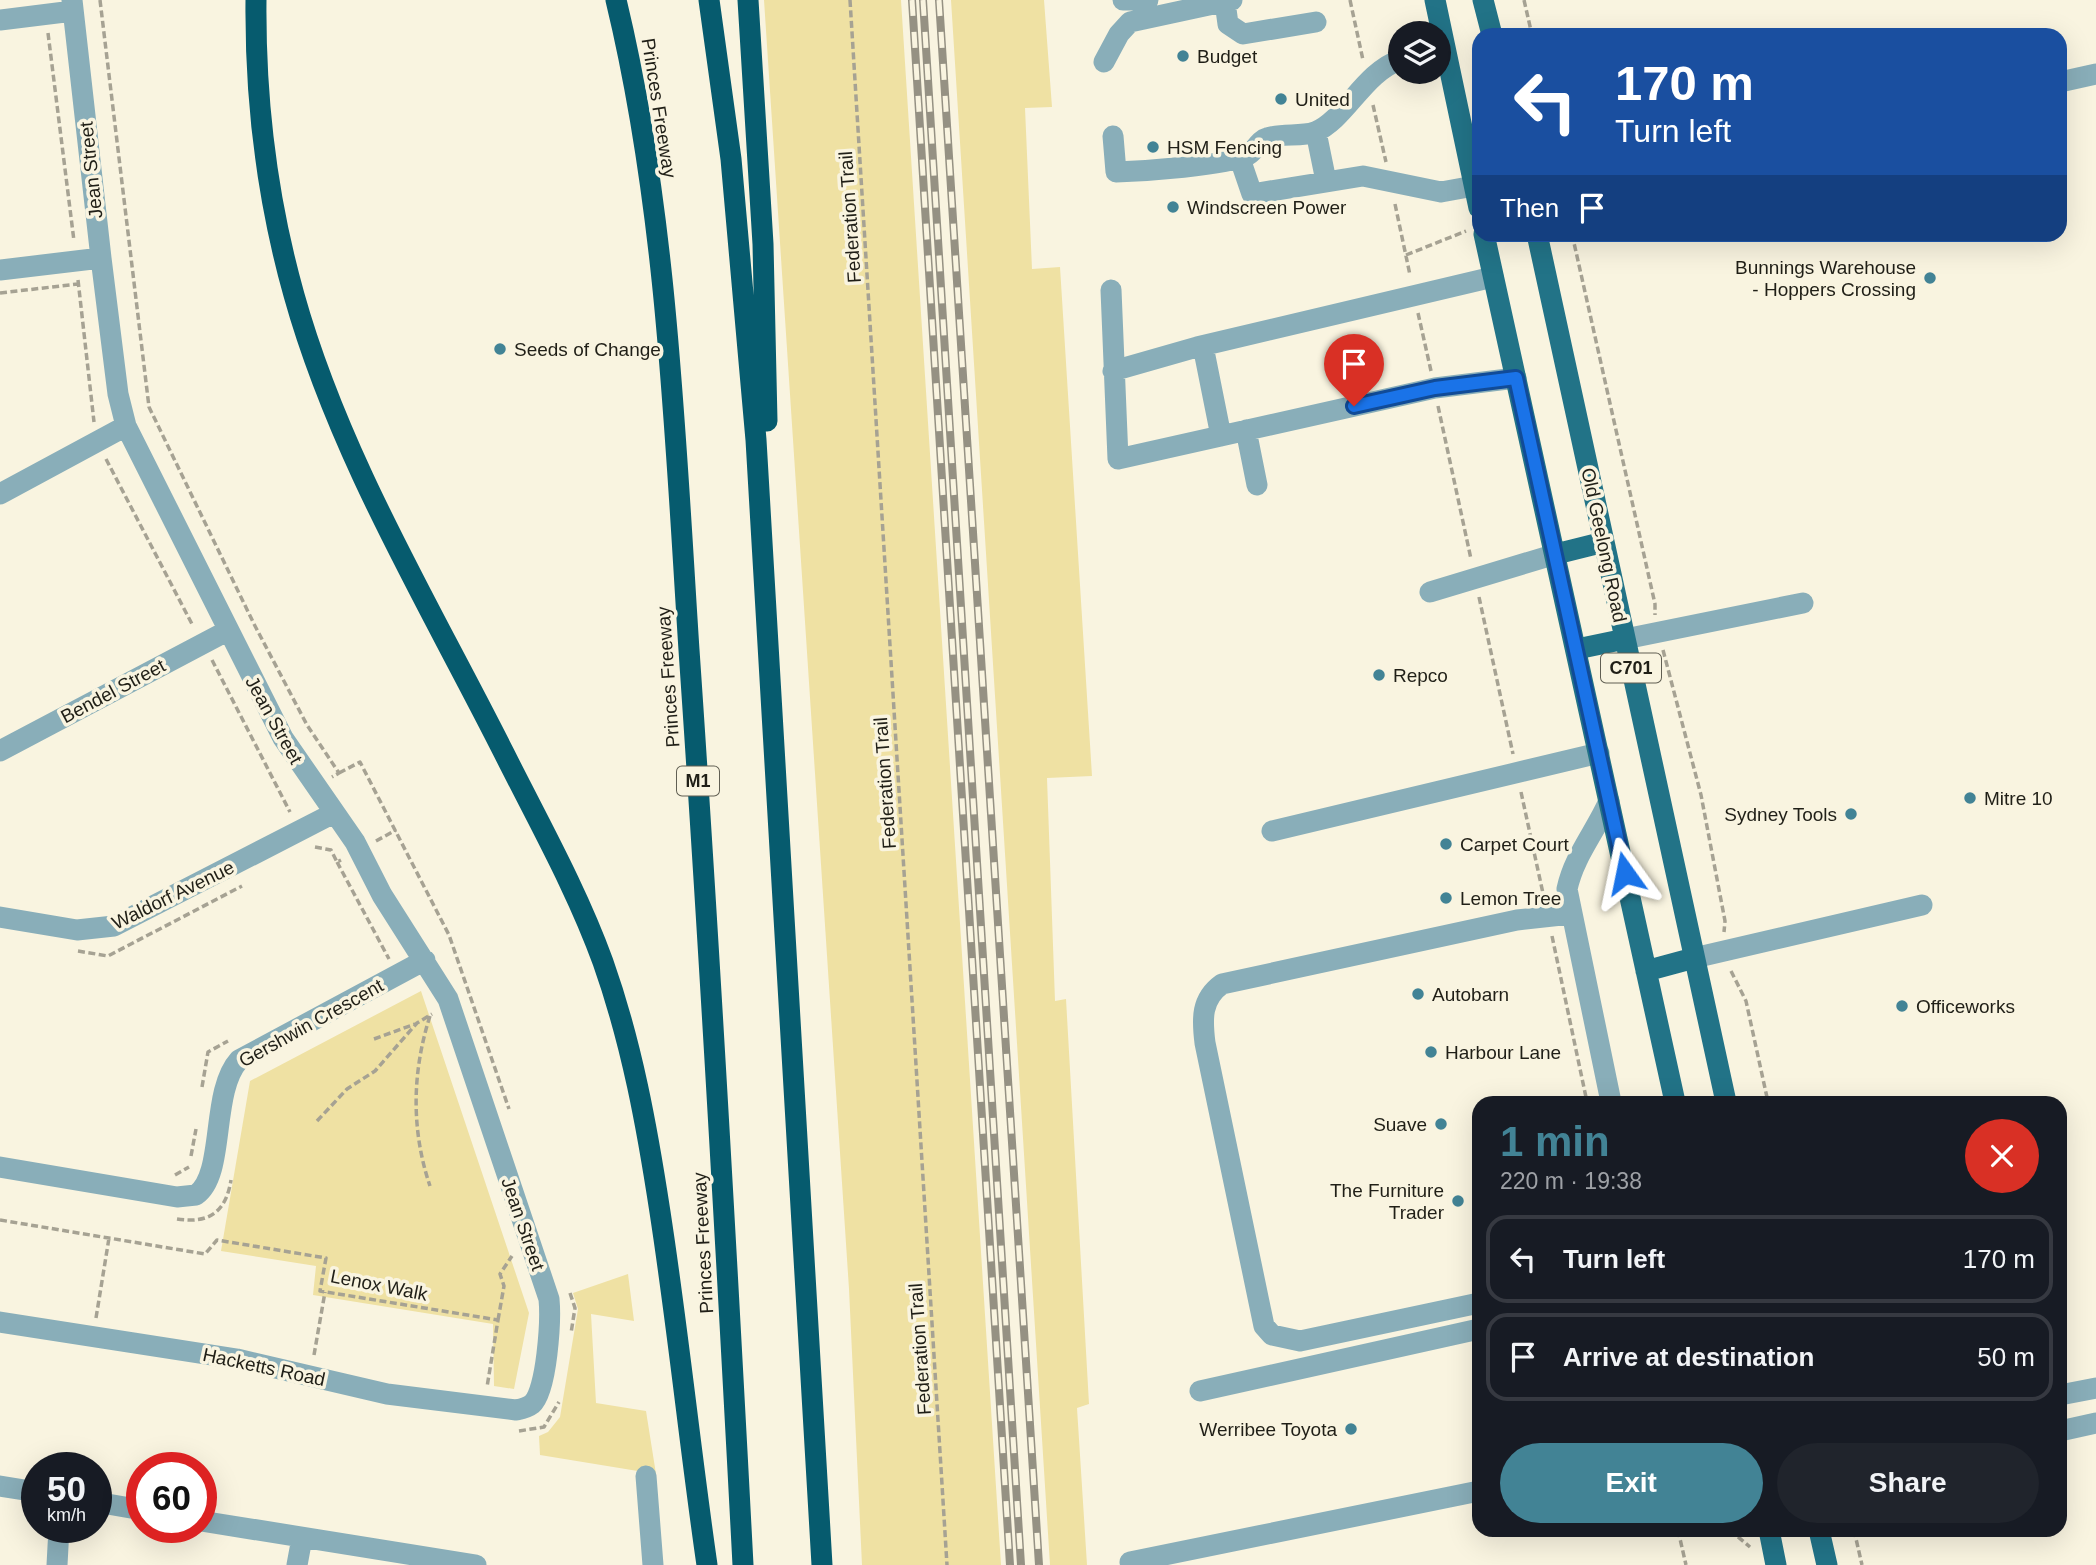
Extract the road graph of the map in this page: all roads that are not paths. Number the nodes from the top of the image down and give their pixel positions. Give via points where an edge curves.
1 (256, 0) edge
2 (616, 0) edge
3 (709, 0) edge
4 (748, 0) edge
5 (1123, 0) edge
6 (1147, 0) edge
7 (1435, 0) edge
8 (1483, 0) edge
9 (1228, 1) edge
10 (72, 5) edge
11 (0, 20) edge
12 (1438, 21) edge
13 (1316, 22) dead end
14 (1490, 28) edge
15 (1104, 62) dead end
16 (1388, 66) edge
17 (2096, 74) edge
18 (2067, 80) edge
19 (1451, 84) edge
20 (1316, 132) junction
21 (1113, 136) dead end
22 (1239, 156) junction
23 (1472, 166) edge
24 (1326, 181) junction
25 (1472, 186) edge
26 (1479, 242) edge
27 (1539, 242) edge
28 (101, 258) junction
29 (0, 270) edge
30 (1493, 277) junction
31 (1111, 290) dead end
32 (1203, 346) junction
33 (1113, 370) junction
34 (1516, 378) junction
35 (126, 426) junction
36 (1246, 430) junction
37 (1221, 436) junction
38 (1257, 485) dead end
39 (0, 494) edge
40 (1604, 542) junction
41 (1556, 554) junction
42 (1430, 592) dead end
43 (1803, 603) dead end
44 (769, 626) junction
45 (227, 631) junction
46 (1625, 639) junction
47 (1577, 649) junction
48 (0, 751) edge
49 (1599, 753) junction
50 (1609, 801) junction
51 (334, 813) junction
52 (1272, 831) dead end
53 (1922, 905) dead end
54 (1571, 914) junction
55 (0, 917) edge
56 (1694, 958) junction
57 (425, 960) junction
58 (1646, 971) junction
59 (1610, 1096) edge
60 (1674, 1096) edge
61 (1725, 1096) edge
62 (0, 1167) edge
63 (1472, 1304) edge
64 (0, 1322) edge
65 (1472, 1331) edge
66 (2096, 1388) edge
67 (1200, 1391) dead end
68 (2067, 1394) edge
69 (528, 1407) joint
70 (2096, 1423) edge
71 (2067, 1429) edge
72 (646, 1476) dead end
73 (0, 1486) edge
74 (21, 1489) edge
75 (1472, 1492) edge
76 (217, 1524) edge
77 (1770, 1537) edge
78 (1821, 1537) edge
79 (302, 1538) junction
80 (58, 1543) edge
81 (1130, 1562) dead end
82 (57, 1565) edge
83 (297, 1565) edge
84 (476, 1565) edge
85 (653, 1565) edge
86 (707, 1565) edge
87 (743, 1565) edge
88 (822, 1565) edge
89 (1776, 1565) edge
90 (1827, 1565) edge

1 - 86 highway via 259,100 279,234 324,382 354,457 549,843 602,958 630,1044 672,1292
2 - 87 highway, Princes Freeway / M1 via 645,148 673,396
3 - 44 highway via 740,250
4 - 44 highway via 763,244
5 - 6 street
7 - 12 main road
8 - 14 main road
9 - 13 street via 1228,24 1243,34
9 - 15 street via 1130,22
10 - 11 street
10 - 28 street, Jean Street
16 - 20 street
17 - 18 street
19 - 23 main road
20 - 22 street via 1265,138
20 - 24 street
21 - 22 street via 1116,172 1153,171
22 - 24 street via 1252,194
24 - 25 street via 1363,176 1441,192
26 - 30 main road, C701
27 - 40 main road, Old Geelong Road / C701
28 - 29 street
28 - 35 street, Jean Street
30 - 32 street
30 - 34 main road, C701
31 - 33 street
32 - 33 street
32 - 37 street
33 - 37 street via 1118,458
34 - 36 street via 1435,388
34 - 41 main road, C701
35 - 39 street
35 - 45 street, Jean Street
36 - 37 street
36 - 38 street
40 - 41 main road
40 - 46 main road, Old Geelong Road / C701
41 - 42 street
41 - 47 main road, C701
43 - 46 street
44 - 88 highway
45 - 48 street, Bendel Street
45 - 51 street, Jean Street via 283,738
46 - 47 main road
46 - 56 main road, Old Geelong Road / C701
47 - 49 main road, C701
49 - 50 main road, C701
49 - 52 street
50 - 54 street via 1570,873
50 - 58 main road, C701
51 - 55 street, Waldorf Avenue via 114,926 77,930
51 - 57 street, Jean Street
53 - 56 street
54 - 59 street
54 - 63 street via 1517,920 1222,984 1210,993 1204,1009 1205,1043 1264,1326 1272,1335 1300,1341
56 - 58 main road
56 - 61 main road, Old Geelong Road / C701
57 - 62 street, Gershwin Crescent via 393,966 232,1068 208,1180 197,1195 177,1197
57 - 69 street, Jean Street via 451,1008 549,1299 539,1393
58 - 60 main road, C701
64 - 69 street, Hacketts Road via 237,1359 387,1394 484,1408
65 - 67 street
66 - 68 street
70 - 71 street
72 - 85 street
73 - 74 street
75 - 81 street
76 - 79 street
77 - 89 main road
78 - 90 main road
79 - 83 street
79 - 84 street
80 - 82 street

